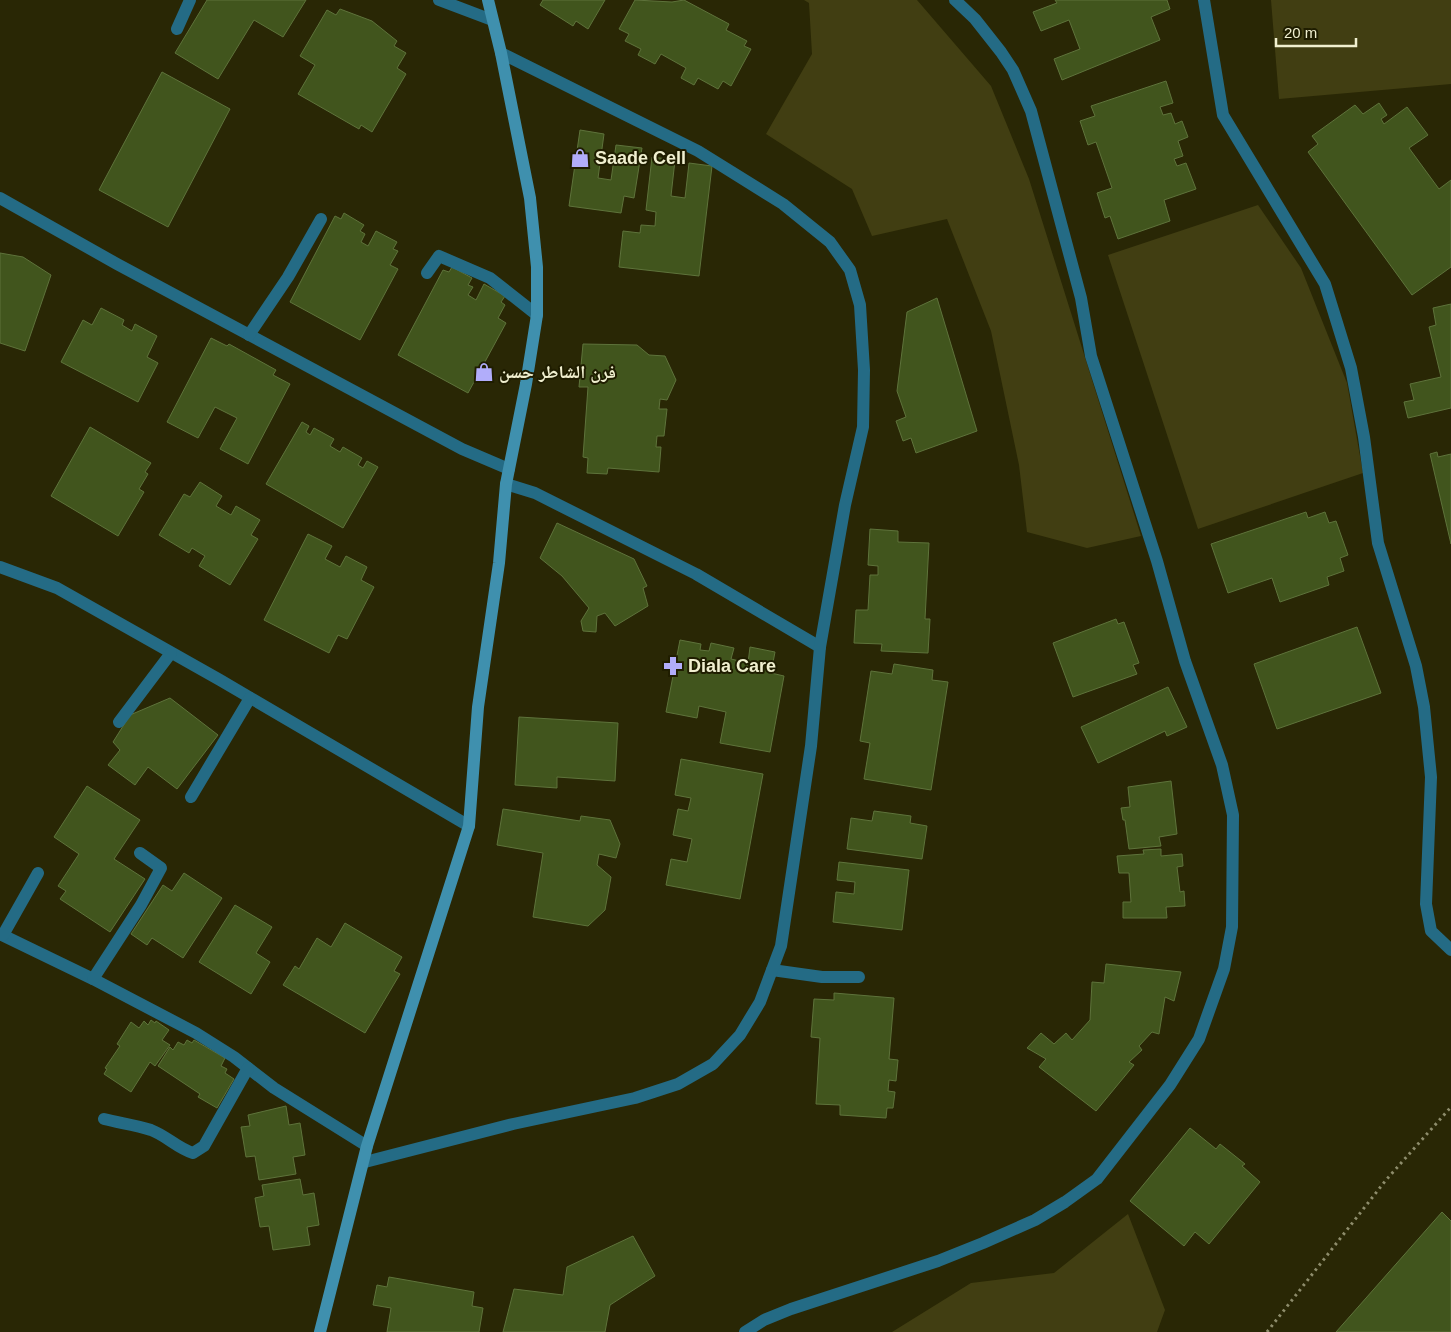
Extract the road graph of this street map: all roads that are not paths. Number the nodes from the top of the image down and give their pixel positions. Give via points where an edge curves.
1 (190, 0) edge
2 (439, 0) edge
3 (488, 0) edge
4 (955, 0) edge
5 (1204, 0) edge
6 (492, 20) junction
7 (176, 29) dead end
8 (501, 53) junction
9 (0, 198) edge
10 (321, 219) dead end
11 (427, 273) dead end
12 (537, 315) junction
13 (249, 335) junction
14 (509, 468) junction
15 (506, 484) junction
16 (0, 567) edge
17 (820, 648) junction
18 (171, 653) junction
19 (250, 698) junction
20 (119, 722) dead end
21 (192, 797) dead end
22 (469, 826) junction
23 (140, 853) dead end
24 (38, 873) dead end
25 (2, 935) edge
26 (1451, 950) edge
27 (772, 970) junction
28 (859, 977) dead end
29 (93, 979) junction
30 (248, 1068) junction
31 (104, 1119) dead end
32 (367, 1146) junction
33 (365, 1162) junction
34 (320, 1332) edge
35 (745, 1332) edge

1 - 7 street
2 - 6 street
3 - 6 street
4 - 35 street via 1001,52 1013,70 1031,111 1082,298 1091,356 1157,561 1185,661 1222,765 1233,815 1232,927 1224,969 1199,1039 1170,1085 1097,1179 1042,1215 983,1243 791,1309
5 - 26 street via 1223,114 1325,284 1351,368 1378,543 1416,666 1424,707 1431,777 1426,904 1431,931
6 - 8 street
8 - 12 street via 530,198 537,267
8 - 17 street via 713,161 783,204 830,242 850,270 860,305 863,427 845,505
9 - 13 street
10 - 13 street via 288,277
11 - 12 street via 439,256 490,278
12 - 14 street
13 - 14 street via 462,449
14 - 15 street
15 - 17 street via 535,493 679,566
15 - 22 street via 499,563 478,707
16 - 18 street via 57,588
17 - 27 street via 781,946
18 - 19 street
18 - 20 street
19 - 21 street
19 - 22 street
22 - 32 street
23 - 29 street via 161,868
24 - 25 street
25 - 29 street
27 - 28 street via 822,977
27 - 33 street via 760,1002 740,1035 713,1064 678,1084 635,1098 513,1124
29 - 30 street via 196,1034
30 - 31 street via 204,1146 194,1153 179,1149 151,1130
30 - 32 street
32 - 33 street
33 - 34 street

